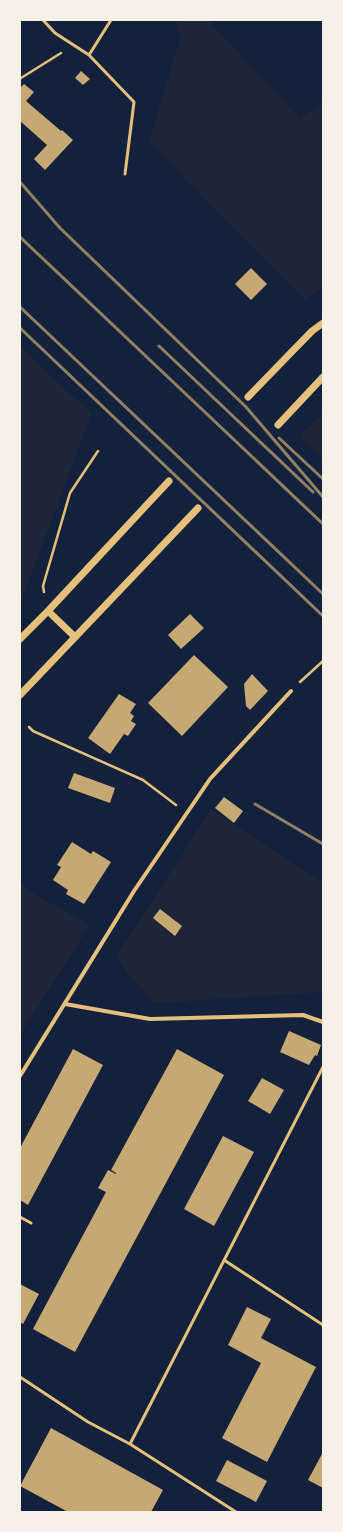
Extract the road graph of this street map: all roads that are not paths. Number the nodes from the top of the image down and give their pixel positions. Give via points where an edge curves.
1 (43, 20) edge
2 (111, 20) edge
3 (89, 56) junction
4 (125, 174) dead end
5 (323, 323) edge
6 (323, 377) edge
7 (248, 397) dead end
8 (278, 425) dead end
9 (169, 481) dead end
10 (198, 508) dead end
11 (48, 611) junction
12 (75, 637) junction
13 (20, 639) edge
14 (28, 686) junction
15 (20, 691) edge
16 (291, 691) road end
17 (20, 695) edge
18 (65, 1004) junction
19 (323, 1022) edge
20 (323, 1068) edge
21 (20, 1076) edge
22 (20, 1217) edge
23 (30, 1223) dead end
24 (224, 1260) junction
25 (323, 1325) edge
26 (20, 1376) edge
27 (130, 1444) junction
28 (236, 1512) edge

1 - 3 lane via 55,33
2 - 3 lane
3 - 4 lane via 134,102
5 - 7 street via 312,331
6 - 8 street
9 - 11 street
10 - 12 street
11 - 12 street
11 - 13 street
12 - 14 street
14 - 15 street
14 - 17 street
16 - 18 street via 210,779 134,891
18 - 19 street via 150,1019 303,1015
18 - 21 street
20 - 24 lane
22 - 23 lane
24 - 25 lane
24 - 27 lane
26 - 27 lane via 88,1422
27 - 28 lane

